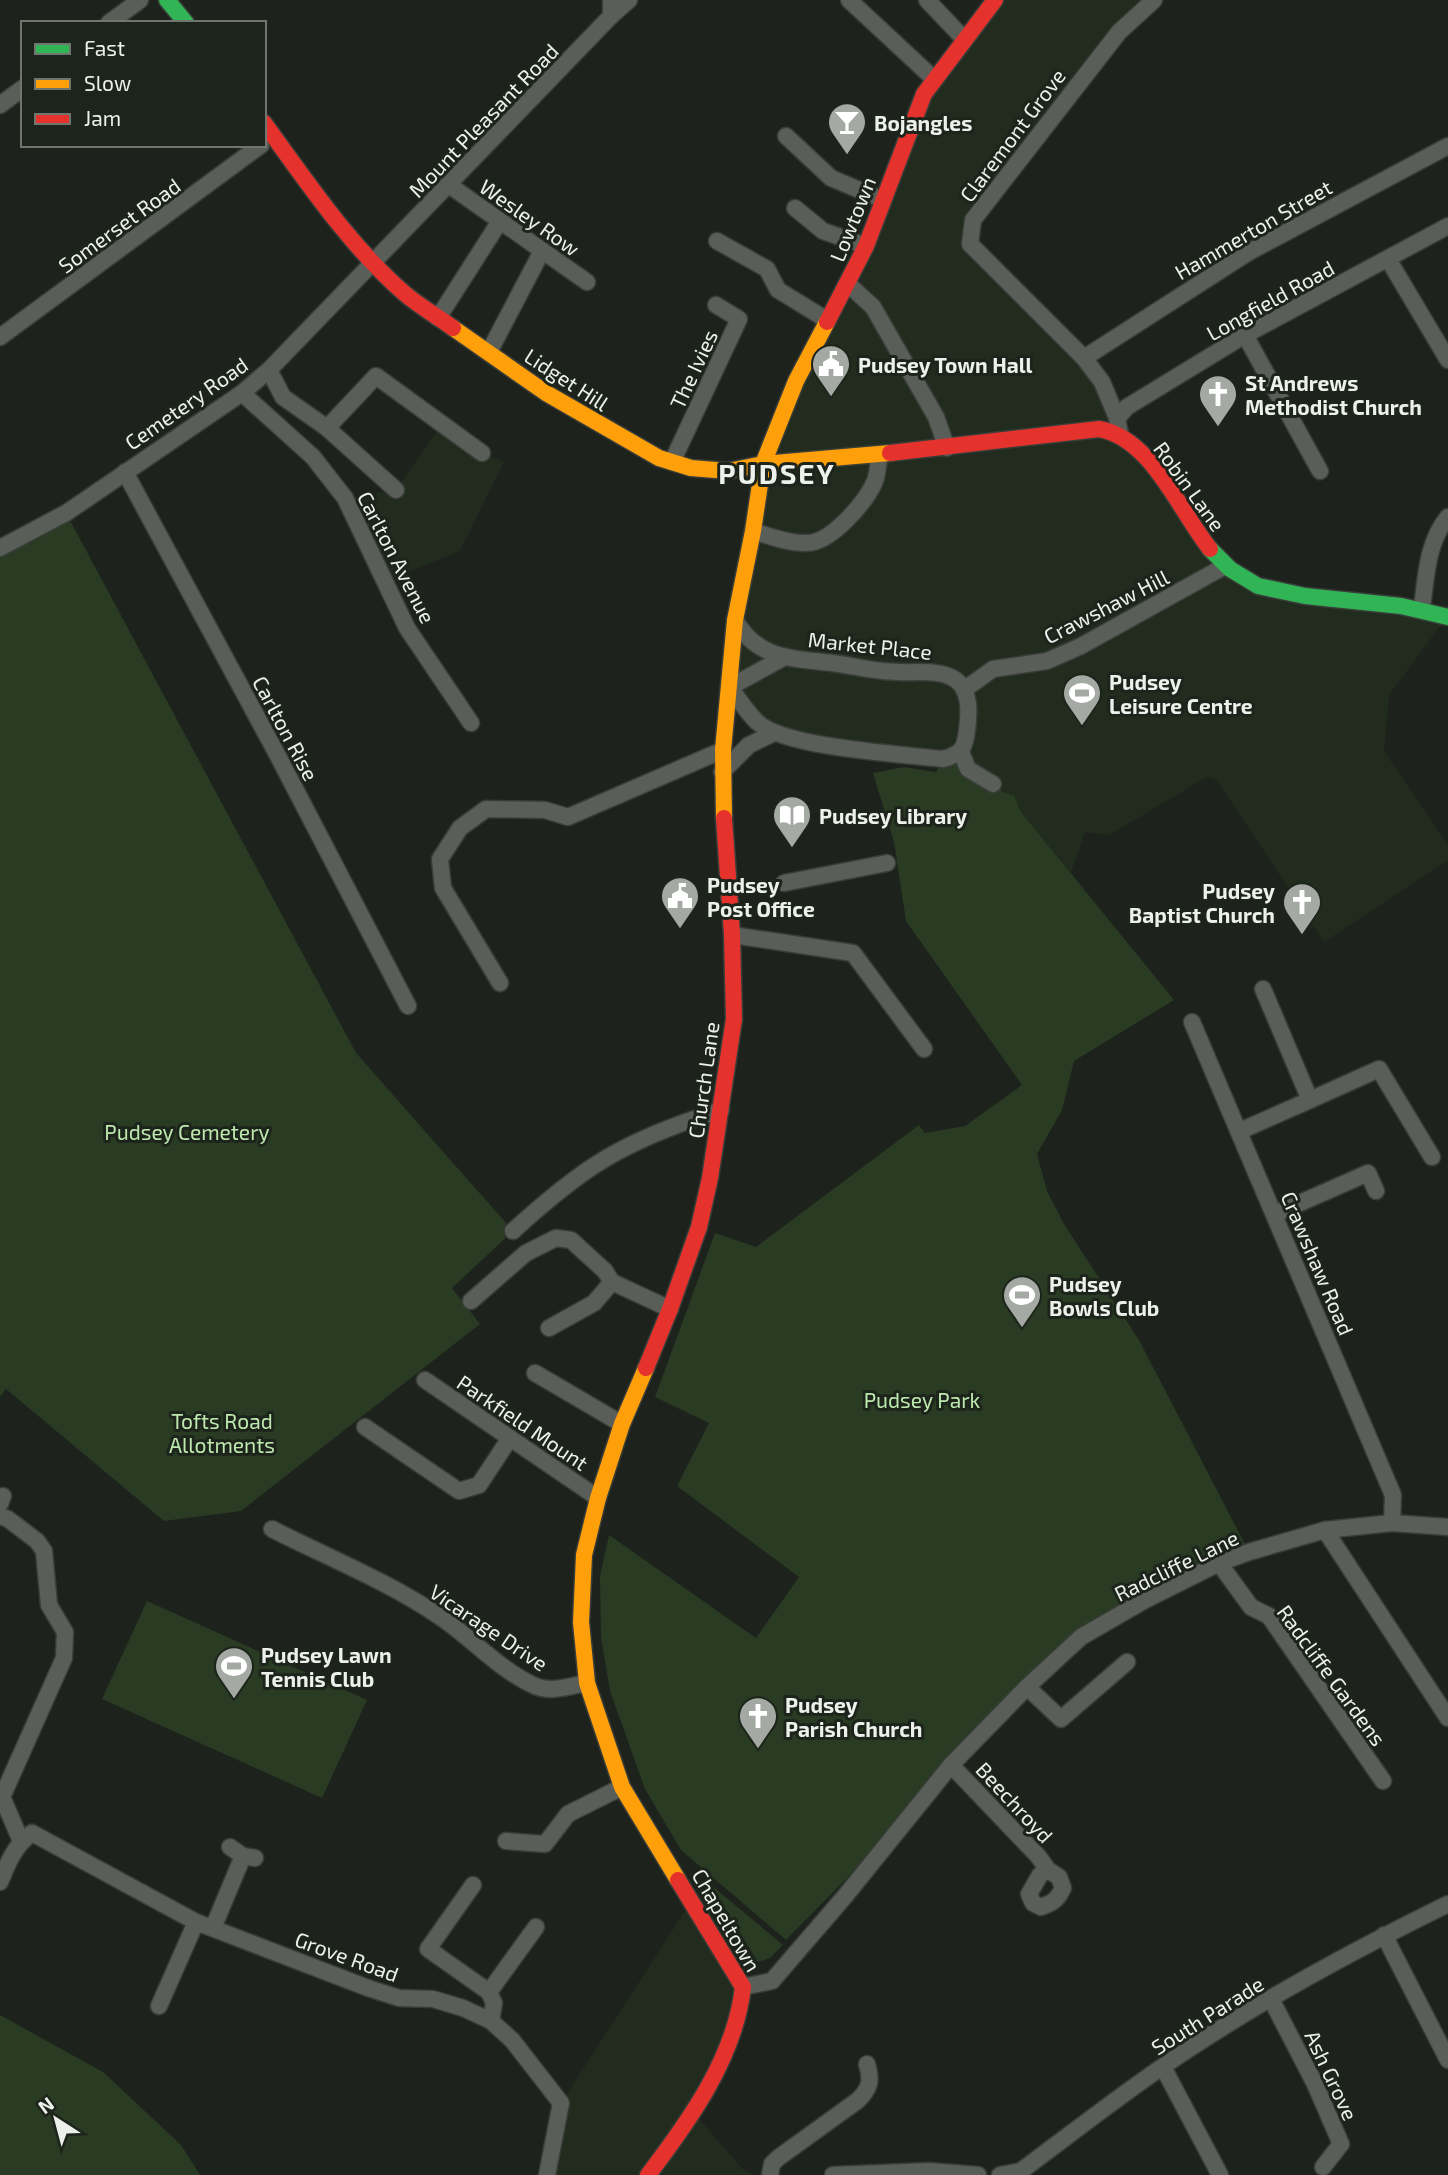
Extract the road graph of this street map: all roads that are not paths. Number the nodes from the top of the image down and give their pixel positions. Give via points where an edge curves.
1 (140, 0) edge
2 (167, 0) edge
3 (629, 0) edge
4 (849, 0) edge
5 (927, 0) edge
6 (995, 0) edge
7 (1154, 0) edge
8 (611, 8) edge
9 (112, 21) edge
10 (184, 21) edge
11 (964, 39) junction
12 (934, 79) junction
13 (21, 89) edge
14 (0, 105) edge
15 (786, 136) dead end
16 (266, 137) edge
17 (1448, 146) edge
18 (253, 147) edge
19 (449, 185) junction
20 (883, 200) junction
21 (795, 208) dead end
22 (500, 221) junction
23 (1448, 226) edge
24 (717, 241) dead end
25 (866, 246) junction
26 (542, 251) junction
27 (1388, 259) junction
28 (374, 263) junction
29 (587, 282) dead end
30 (848, 284) junction
31 (716, 305) dead end
32 (438, 318) junction
33 (827, 320) junction
34 (1245, 335) junction
35 (0, 337) edge
36 (489, 352) junction
37 (1084, 358) junction
38 (1448, 360) edge
39 (269, 370) junction
40 (242, 393) junction
41 (1119, 426) junction
42 (327, 428) junction
43 (947, 448) junction
44 (482, 453) dead end
45 (880, 454) junction
46 (672, 462) junction
47 (763, 464) junction
48 (1320, 471) dead end
49 (125, 472) junction
50 (396, 491) dead end
51 (1448, 517) edge
52 (753, 531) junction
53 (3, 541) edge
54 (1225, 566) junction
55 (1422, 608) junction
56 (1448, 617) edge
57 (735, 620) junction
58 (783, 658) junction
59 (730, 687) junction
60 (965, 689) junction
61 (471, 723) dead end
62 (774, 733) junction
63 (723, 750) junction
64 (961, 752) junction
65 (722, 772) junction
66 (993, 785) dead end
67 (887, 863) dead end
68 (784, 883) dead end
69 (732, 935) junction
70 (500, 983) dead end
71 (1263, 989) dead end
72 (408, 1006) dead end
73 (1192, 1022) dead end
74 (924, 1049) dead end
75 (1310, 1100) junction
76 (721, 1110) junction
77 (1240, 1131) junction
78 (1432, 1157) dead end
79 (1377, 1191) dead end
80 (1275, 1214) junction
81 (513, 1231) dead end
82 (612, 1282) junction
83 (471, 1301) dead end
84 (670, 1309) junction
85 (549, 1328) dead end
86 (535, 1373) dead end
87 (425, 1380) dead end
88 (622, 1424) junction
89 (365, 1427) dead end
90 (510, 1438) junction
91 (598, 1498) junction
92 (0, 1516) edge
93 (1392, 1524) junction
94 (1448, 1527) edge
95 (272, 1529) dead end
96 (1325, 1530) junction
97 (1219, 1563) junction
98 (1127, 1662) dead end
99 (587, 1683) junction
100 (1027, 1687) junction
101 (1448, 1718) edge
102 (951, 1765) junction
103 (1383, 1781) dead end
104 (622, 1787) junction
105 (27, 1837) junction
106 (506, 1841) dead end
107 (243, 1854) dead end
108 (1048, 1870) dead end
109 (0, 1882) edge
110 (473, 1885) dead end
111 (1448, 1904) edge
112 (196, 1922) junction
113 (536, 1927) dead end
114 (214, 1928) junction
115 (1384, 1935) junction
116 (743, 1987) junction
117 (488, 1992) junction
118 (1271, 1998) junction
119 (159, 2006) dead end
120 (491, 2021) junction
121 (1448, 2060) edge
122 (867, 2064) dead end
123 (1163, 2067) junction
124 (1323, 2167) dead end
125 (547, 2175) edge
126 (649, 2175) edge
127 (770, 2175) edge
128 (833, 2175) edge
129 (978, 2175) edge
130 (1000, 2175) edge
131 (1220, 2175) edge

1 - 9 street
2 - 10 main road
3 - 8 street, Mount Pleasant Road
4 - 12 street
5 - 11 street
6 - 11 main road, Lowtown
7 - 37 street, Claremont Grove via 1112,40 973,220 970,244
8 - 19 street, Mount Pleasant Road
11 - 12 main road, Lowtown
12 - 20 main road, Lowtown
13 - 14 street
15 - 20 street via 831,178
16 - 28 main road, Lidget Hill
17 - 37 street, Hammerton Street via 1249,252
18 - 35 street, Somerset Road
19 - 22 street, Wesley Row
19 - 28 street, Mount Pleasant Road
20 - 25 main road, Lowtown
21 - 25 street via 823,230
22 - 26 street, Wesley Row
22 - 32 street
23 - 27 street, Longfield Road
24 - 33 street via 767,269 778,290
25 - 30 main road, Lowtown
26 - 29 street, Wesley Row
26 - 36 street
27 - 34 street, Longfield Road
27 - 38 street
28 - 32 main road, Lidget Hill
28 - 39 street, Cemetery Road
30 - 33 main road, Lowtown
30 - 43 street via 873,307 936,417
31 - 46 street, The Ivies via 739,319
32 - 36 main road, Lidget Hill
33 - 47 main road, Lowtown via 796,381
34 - 41 street, Longfield Road via 1127,407
34 - 48 street
36 - 46 main road, Lidget Hill via 619,437
37 - 41 street, Claremont Grove via 1102,382
39 - 40 street, Cemetery Road
39 - 42 street via 282,397
40 - 49 street, Cemetery Road
40 - 61 street, Carlton Avenue via 313,457 345,498 407,628
41 - 43 main road
41 - 54 main road, Robin Lane via 1146,455 1183,514
42 - 44 street via 376,376
42 - 50 street
43 - 45 main road
45 - 47 main road
45 - 52 street via 875,480 850,517 818,541 806,544
46 - 47 main road, Lidget Hill via 729,471
47 - 52 main road, Church Lane
49 - 53 street, Cemetery Road via 66,513
49 - 72 street, Carlton Rise
51 - 55 street via 1430,554
52 - 57 main road, Church Lane
54 - 55 main road, Robin Lane via 1256,586
54 - 60 street, Crawshaw Hill via 1081,646 1047,661 993,669
55 - 56 main road, Robin Lane
57 - 58 street, Market Place via 750,641
57 - 59 main road, Church Lane
58 - 59 street, Market Place
58 - 60 street, Market Place via 944,674
59 - 62 street via 758,723
59 - 63 main road, Church Lane
60 - 64 street via 969,712
62 - 64 street via 809,743 943,759
62 - 65 street via 748,745
63 - 65 main road, Church Lane
63 - 70 street via 568,817 545,810 486,810 460,828 440,859 443,888
64 - 66 street via 968,769
65 - 69 main road, Church Lane
67 - 68 street
69 - 74 street via 853,953
69 - 76 main road, Church Lane via 734,1019
71 - 75 street
73 - 77 street, Crawshaw Road
75 - 77 street
75 - 78 street via 1379,1069
76 - 81 street via 673,1125 595,1165
76 - 84 main road, Church Lane via 699,1227
77 - 80 street, Crawshaw Road
79 - 80 street via 1368,1173
80 - 93 street, Crawshaw Road via 1393,1495
82 - 83 street via 571,1240 556,1238 526,1253
82 - 84 street
82 - 85 street via 594,1303
84 - 88 main road, Church Lane
86 - 88 street
87 - 90 street, Parkfield Mount
88 - 91 main road, Church Lane
89 - 90 street via 459,1491 479,1485
90 - 91 street, Parkfield Mount
91 - 99 main road, Church Lane via 584,1555 581,1622
92 - 105 street via 44,1551 50,1605 65,1632 64,1658 2,1797
93 - 94 street, Radcliffe Lane
93 - 96 street, Radcliffe Lane
95 - 99 street, Vicarage Drive via 439,1616 537,1687 552,1690
96 - 97 street, Radcliffe Lane
96 - 101 street
97 - 100 street, Radcliffe Lane via 1081,1637
97 - 103 street, Radcliffe Gardens via 1251,1606 1269,1616
98 - 100 street via 1061,1718
99 - 104 main road, Chapeltown
100 - 102 street, Radcliffe Lane
102 - 108 street, Beechroyd
102 - 116 street, Radcliffe Lane via 772,1981
104 - 106 street via 568,1814 545,1844
104 - 116 main road, Chapeltown
105 - 109 street via 13,1853
105 - 112 street, Grove Road
107 - 114 street
110 - 117 street via 428,1949
111 - 115 street, South Parade
112 - 114 street, Grove Road
112 - 119 street
113 - 117 street
114 - 120 street, Grove Road via 368,1988 463,2008
115 - 118 street, South Parade
115 - 121 street
116 - 126 main road, Chapeltown via 732,2039
117 - 120 street via 494,2003
118 - 123 street, South Parade
118 - 124 street, Ash Grove via 1341,2144
120 - 125 street, Grove Road via 512,2040 561,2103
122 - 127 street via 871,2079 867,2091 778,2158
123 - 130 street, South Parade via 1021,2171
123 - 131 street
128 - 129 street via 929,2171

